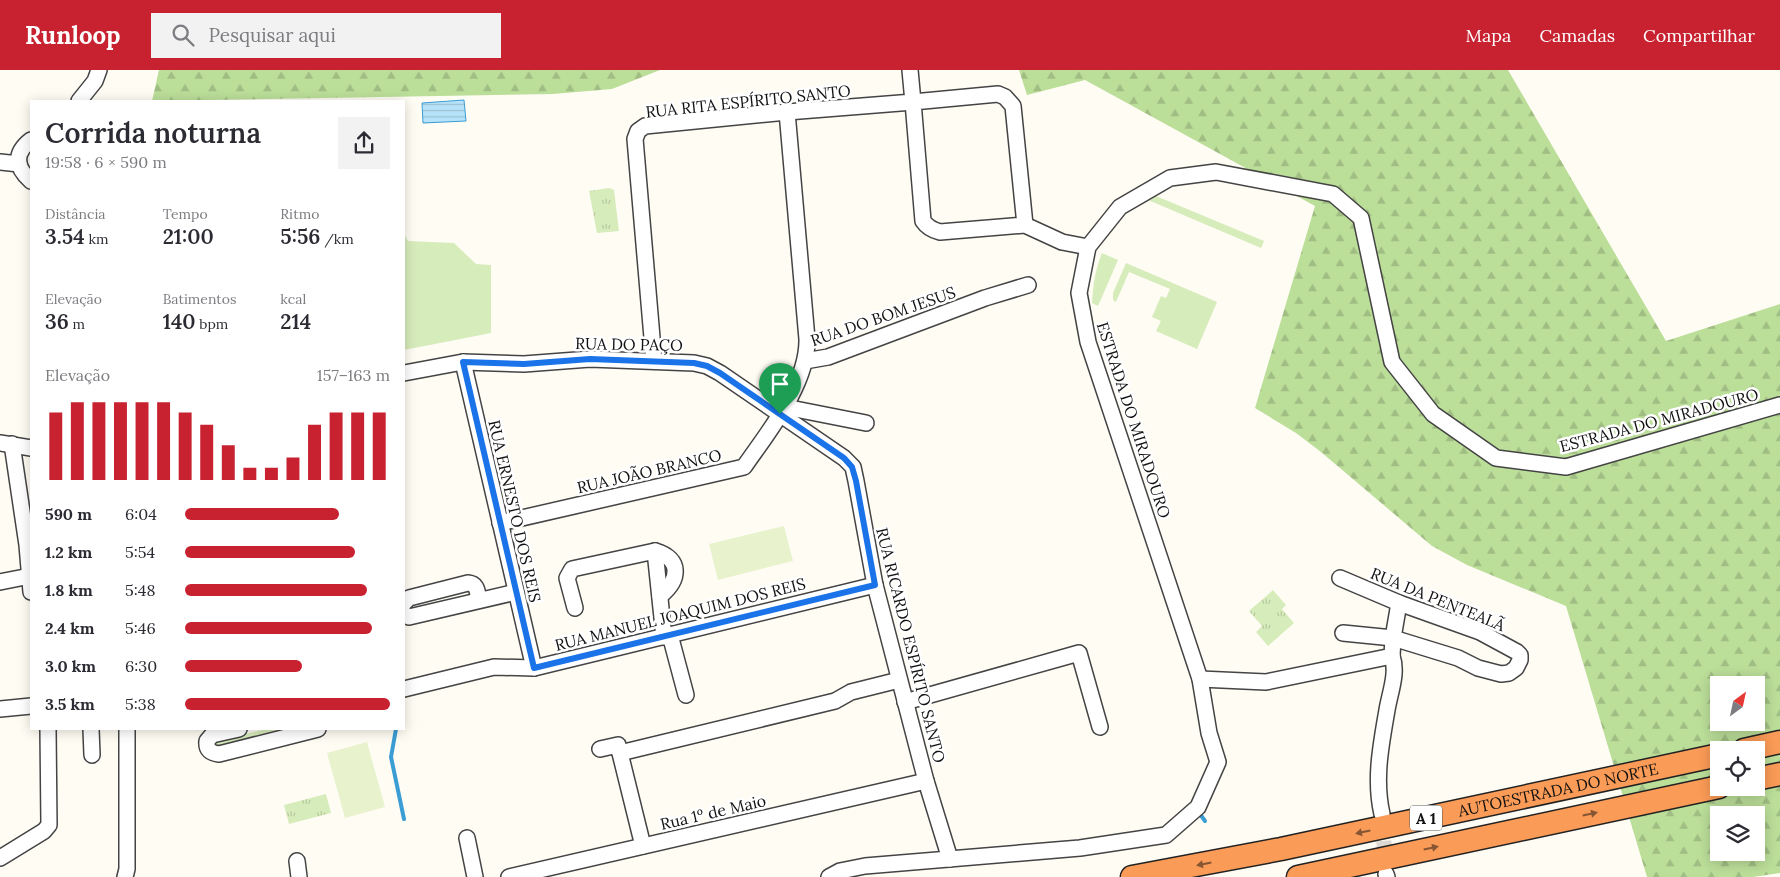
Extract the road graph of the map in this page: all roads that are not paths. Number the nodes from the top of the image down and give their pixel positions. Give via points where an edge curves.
1 (99, 70) edge
2 (910, 70) edge
3 (80, 100) edge
4 (913, 102) junction
5 (787, 112) junction
6 (30, 141) edge
7 (0, 162) edge
8 (19, 164) junction
9 (30, 180) edge
10 (1025, 225) junction
11 (1088, 247) junction
12 (1028, 285) dead end
13 (654, 361) junction
14 (805, 361) junction
15 (463, 362) junction
16 (405, 373) edge
17 (1780, 405) edge
18 (783, 410) junction
19 (866, 423) dead end
20 (6, 444) edge
21 (30, 448) edge
22 (500, 523) junction
23 (30, 576) joint
24 (1340, 578) dead end
25 (0, 582) edge
26 (875, 585) junction
27 (516, 592) junction
28 (479, 600) junction
29 (405, 602) edge
30 (1399, 604) junction
31 (575, 608) dead end
32 (405, 615) edge
33 (1343, 633) dead end
34 (667, 636) junction
35 (1393, 638) junction
36 (1392, 656) junction
37 (534, 668) junction
38 (1200, 679) junction
39 (899, 680) junction
40 (405, 689) edge
41 (686, 695) dead end
42 (905, 702) junction
43 (30, 706) edge
44 (0, 709) edge
45 (1100, 727) dead end
46 (48, 730) edge
47 (91, 730) edge
48 (127, 730) edge
49 (235, 730) edge
50 (314, 730) edge
51 (1780, 742) edge
52 (1765, 745) edge
53 (600, 749) dead end
54 (620, 753) junction
55 (92, 755) dead end
56 (1710, 758) edge
57 (1780, 774) edge
58 (1765, 777) edge
59 (926, 781) junction
60 (1710, 789) edge
61 (1382, 814) tunnel mouth
62 (467, 838) dead end
63 (643, 846) junction
64 (0, 858) edge
65 (950, 859) junction
66 (297, 861) dead end
67 (125, 877) edge
68 (299, 877) edge
69 (475, 877) edge
70 (508, 877) edge
71 (829, 877) edge
72 (1132, 877) edge
73 (1298, 877) edge

1 - 3 street via 95,81
2 - 4 street
4 - 5 street, RUA RITA ESPÍRITO SANTO
4 - 10 street, RUA RITA ESPÍRITO SANTO via 998,94 1008,99 1012,106
4 - 10 street via 925,225 940,232
5 - 13 street, RUA RITA ESPÍRITO SANTO via 645,126 638,131 635,139
5 - 14 street via 807,339
6 - 8 street via 22,148
7 - 8 street
8 - 9 street
10 - 11 street via 1062,242
11 - 17 street, ESTRADA DO MIRADOURO via 1120,207 1170,178 1216,172 1333,194 1361,218 1392,362 1434,414 1496,458 1566,467
11 - 38 street, ESTRADA DO MIRADOURO via 1079,293 1088,342
12 - 14 street, RUA DO BOM JESUS via 828,357
13 - 15 street, RUA DO PAÇO
13 - 18 street, RUA DO PAÇO via 707,366
14 - 18 street, RUA DO BOM JESUS
15 - 16 street, RUA DO PAÇO
15 - 22 street, RUA ERNESTO DOS REIS
18 - 19 street
18 - 22 street, RUA JOÃO BRANCO via 744,467
18 - 26 street, RUA RICARDO ESPÍRITO SANTO via 852,467
20 - 21 street
20 - 23 street via 27,545
22 - 27 street, RUA ERNESTO DOS REIS
23 - 25 street
24 - 30 street, RUA DA PENTEALÃ
26 - 34 street, RUA MANUEL JOAQUIM DOS REIS
26 - 39 street, RUA RICARDO ESPÍRITO SANTO
27 - 28 street
27 - 37 street, RUA ERNESTO DOS REIS
28 - 29 street via 476,587 468,583 409,598
28 - 32 street via 409,617
30 - 35 street
30 - 35 street, RUA DA PENTEALÃ via 1480,632 1517,652 1520,660 1516,668 1501,674
31 - 34 street via 567,578 572,569 655,551 670,558 675,574 669,588 660,596
33 - 35 street
34 - 37 street, RUA MANUEL JOAQUIM DOS REIS
34 - 41 street
35 - 36 street
36 - 38 street via 1266,682
36 - 61 street via 1395,664 1377,777
37 - 40 street, RUA MANUEL JOAQUIM DOS REIS via 494,667
38 - 65 street, ESTRADA DO MIRADOURO via 1209,733 1218,762 1198,807 1166,835 1080,848
39 - 42 street, RUA RICARDO ESPÍRITO SANTO
39 - 54 street via 851,692 835,701
42 - 45 street via 1079,653
42 - 59 street, RUA RICARDO ESPÍRITO SANTO
43 - 44 street
46 - 64 street via 49,826
47 - 55 street
48 - 67 street
49 - 50 street via 210,736 207,741 209,749 219,754
51 - 52 highway
53 - 54 street via 618,745
54 - 63 street
56 -> 72 highway, AUTOESTRADA DO NORTE / A 1 via 1281,849
57 - 58 highway
59 - 63 street, Rua 1º de Maio
59 - 65 street, RUA RICARDO ESPÍRITO SANTO
73 -> 60 highway, AUTOESTRADA DO NORTE / A 1
62 - 69 street
63 - 70 street, Rua 1º de Maio
65 - 71 street, ESTRADA DO MIRADOURO via 865,866 840,871
66 - 68 street

